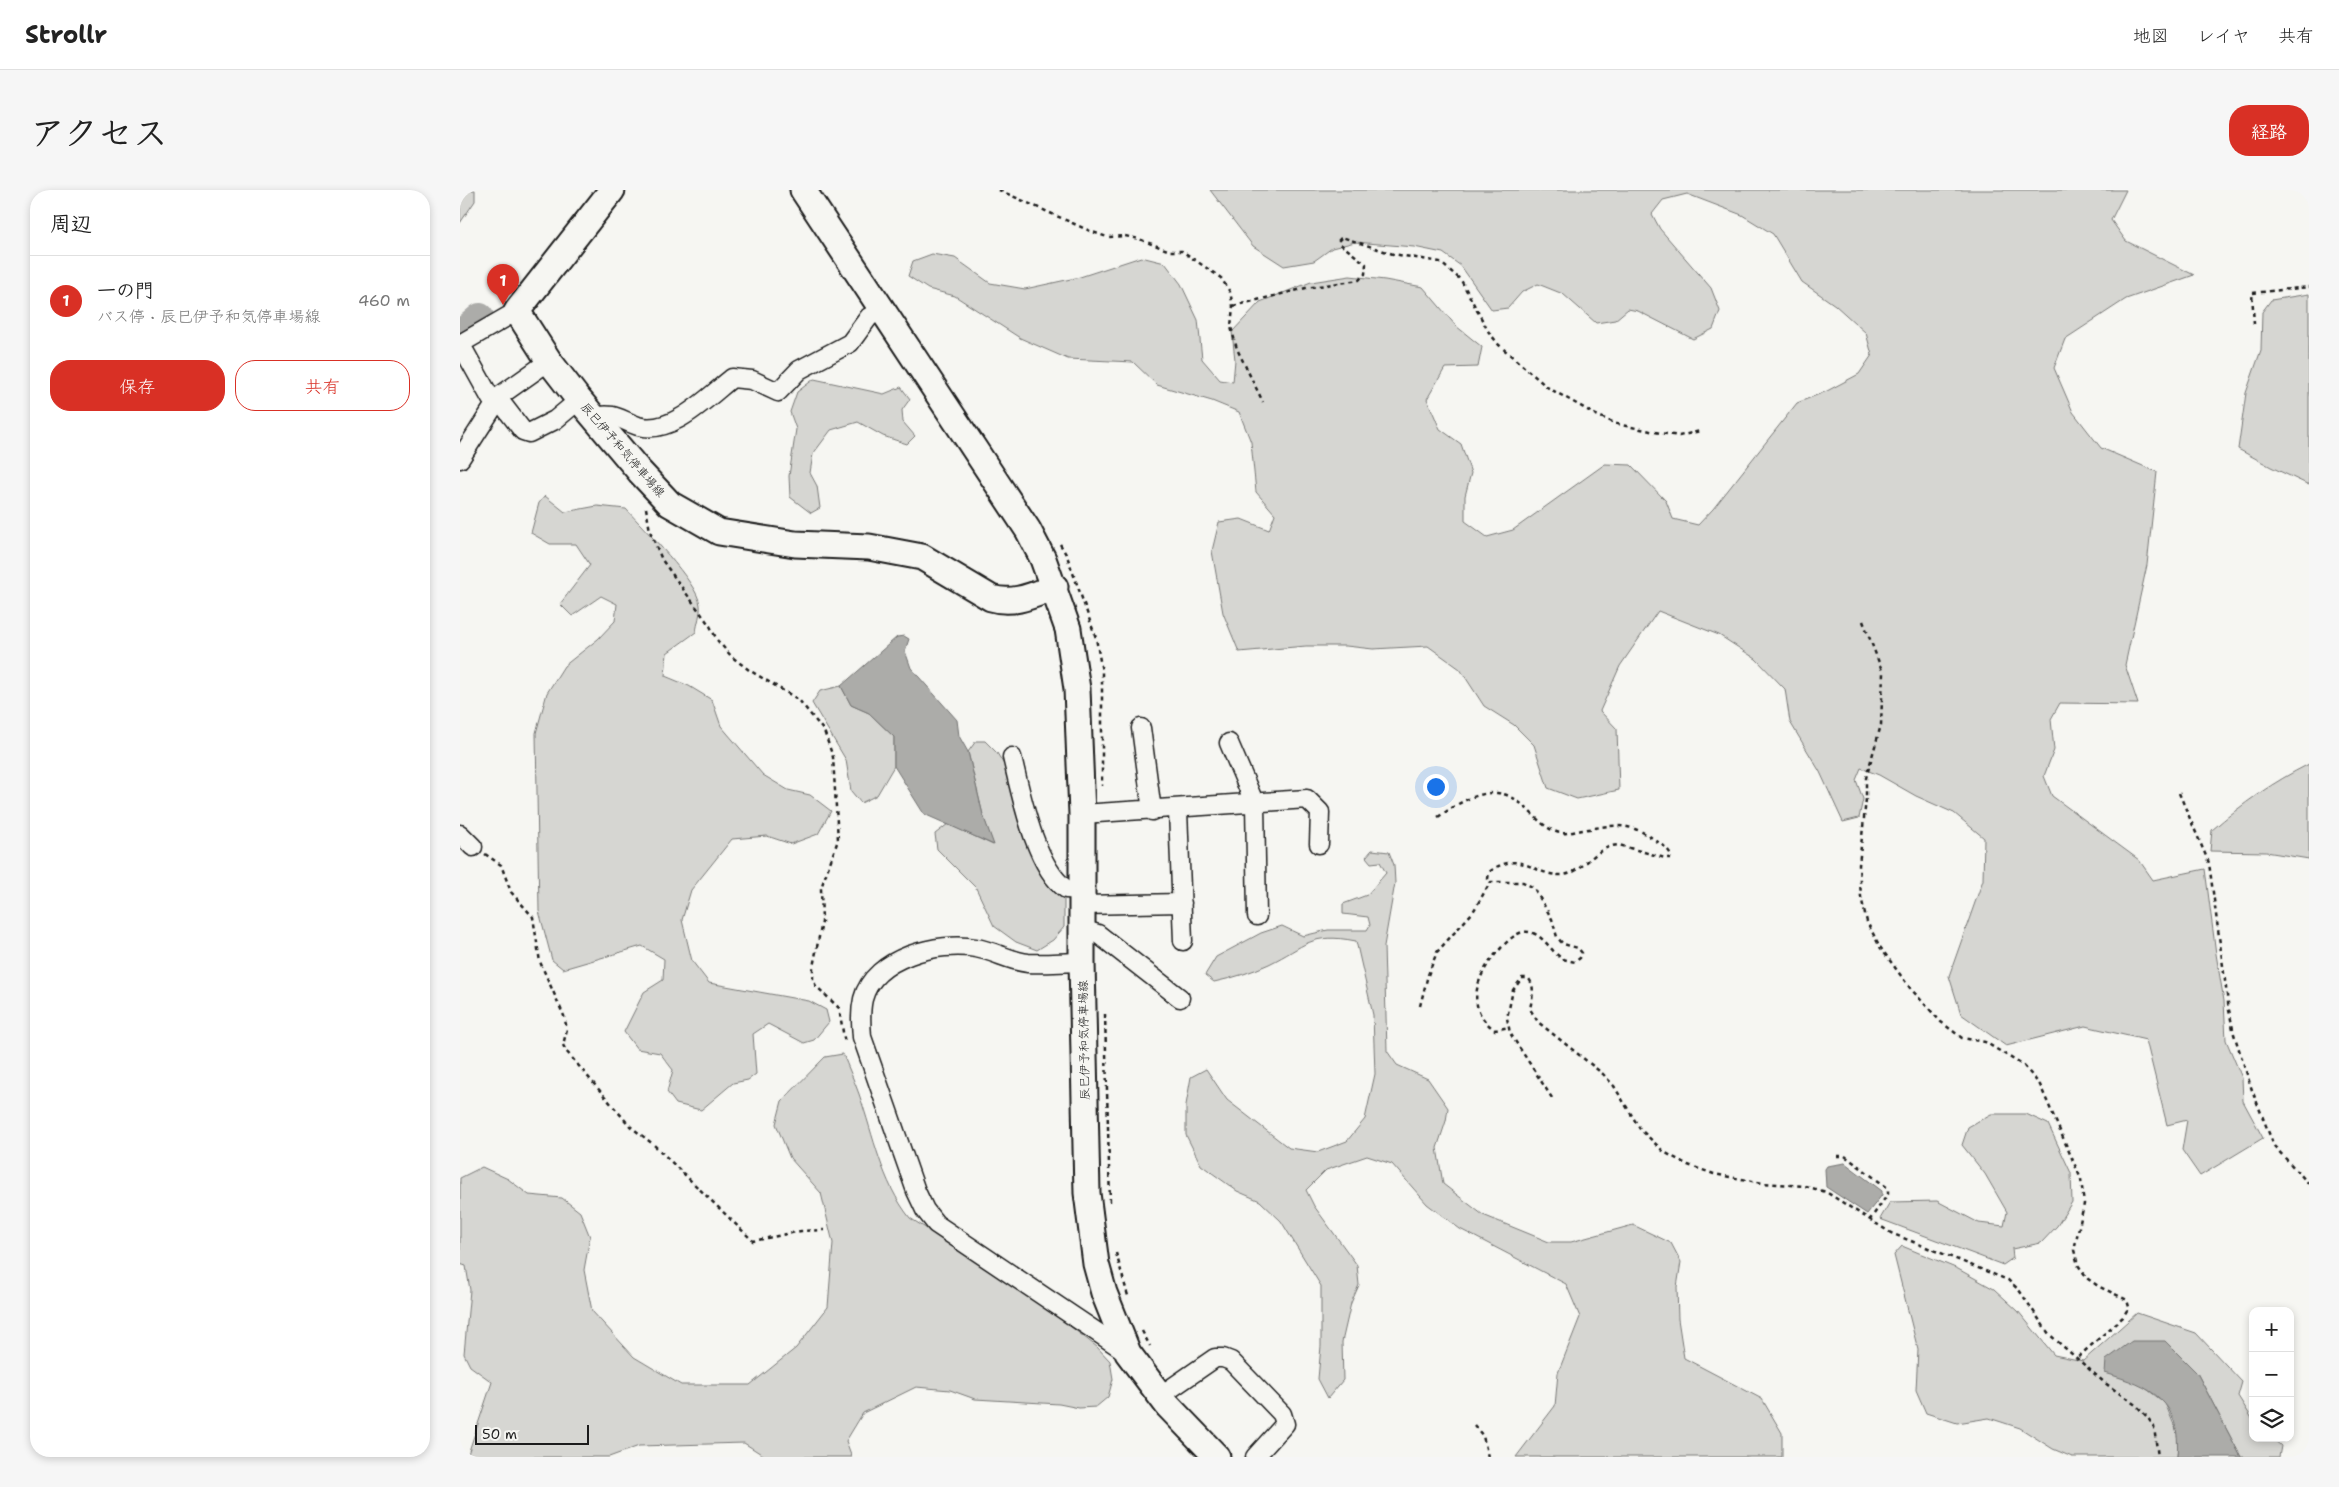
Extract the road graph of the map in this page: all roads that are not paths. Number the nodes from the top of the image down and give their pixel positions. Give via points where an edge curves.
1 (612, 190) edge
2 (803, 190) edge
3 (881, 310) junction
4 (517, 311) junction
5 (460, 343) edge
6 (550, 361) junction
7 (496, 401) junction
8 (587, 409) junction
9 (460, 459) edge
10 (1054, 587) junction
11 (1141, 728) dead end
12 (1229, 743) dead end
13 (1012, 757) dead end
14 (1254, 804) junction
15 (1178, 810) junction
16 (1152, 811) junction
17 (1092, 814) junction
18 (460, 834) edge
19 (1319, 844) dead end
20 (473, 847) road end
21 (1182, 903) junction
22 (1082, 908) junction
23 (1257, 916) dead end
24 (1184, 941) dead end
25 (1082, 962) junction
26 (1180, 998) dead end
27 (1139, 1351) junction
28 (1160, 1396) junction
29 (1217, 1457) edge
30 (1255, 1457) edge

1 - 4 main road
2 - 3 main road, 辰巳伊予和気停車場線
3 - 8 street via 869,317 850,344 799,370 778,392 752,380 732,378 707,400 667,424 651,429
3 - 10 main road, 辰巳伊予和気停車場線 via 1028,530
4 - 5 street
4 - 6 main road, 辰巳伊予和気停車場線
5 - 7 street via 491,398
6 - 7 street
6 - 8 main road, 辰巳伊予和気停車場線
7 - 8 street via 529,433
7 - 9 street
8 - 10 main road, 辰巳伊予和気停車場線 via 670,504 719,532 795,544 868,547 922,557 1003,602 1017,601
10 - 17 main road, 辰巳伊予和気停車場線 via 1068,629
11 - 16 street
12 - 14 street
13 - 22 street via 1039,851 1050,874
14 - 15 street
14 - 19 street via 1307,799 1320,812
14 - 23 street
15 - 16 street
15 - 21 street
16 - 17 street
17 - 22 main road, 辰巳伊予和気停車場線
18 - 20 street
21 - 22 street
21 - 24 street
22 - 25 main road, 辰巳伊予和気停車場線
22 - 26 street via 1098,934
25 - 27 main road, 辰巳伊予和気停車場線 via 1087,1193 1091,1232 1104,1293
25 - 27 street via 1028,963 977,948 949,946 919,950 893,963 875,979 863,997 862,1037 916,1191 924,1210 936,1224
27 - 28 main road, 辰巳伊予和気停車場線
28 - 29 main road, 辰巳伊予和気停車場線
28 - 30 street via 1215,1358 1230,1361 1282,1414 1285,1424

